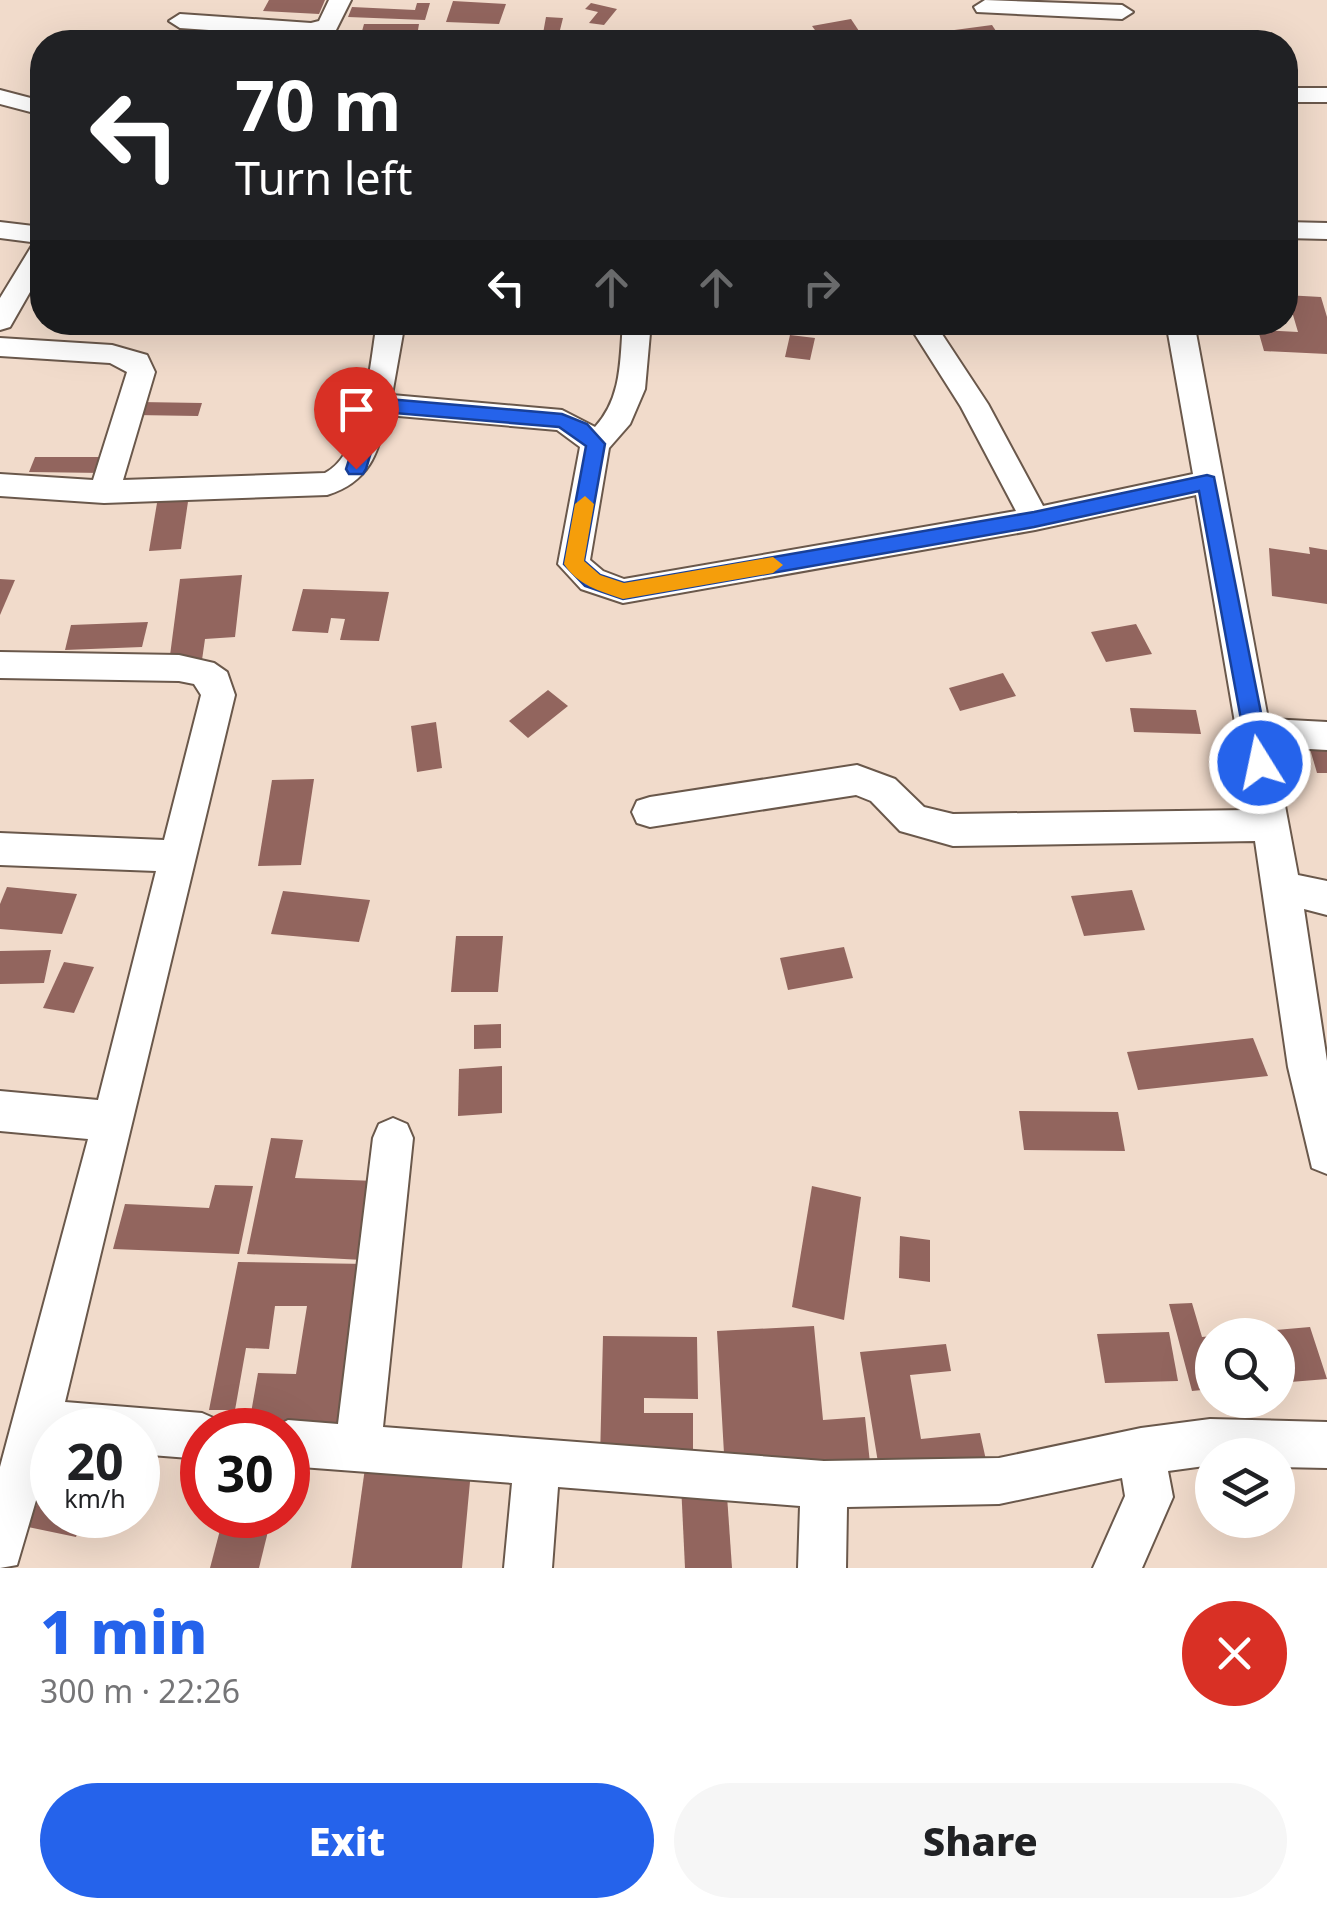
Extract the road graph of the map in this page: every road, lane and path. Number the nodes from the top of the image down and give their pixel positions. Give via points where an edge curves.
1 (193, 0) edge
2 (340, 0) edge
3 (1121, 6) edge
4 (984, 7) dead end
5 (180, 21) junction
6 (174, 30) edge
7 (1298, 94) edge
8 (1327, 95) edge
9 (0, 97) edge
10 (30, 105) edge
11 (0, 230) edge
12 (1298, 230) edge
13 (1327, 231) edge
14 (30, 234) edge
15 (30, 270) edge
16 (0, 321) edge
17 (389, 335) edge
18 (636, 335) edge
19 (929, 335) edge
20 (1182, 335) edge
21 (0, 348) edge
22 (376, 404) junction
23 (596, 444) junction
24 (1207, 482) junction
25 (0, 485) edge
26 (104, 492) junction
27 (1034, 519) junction
28 (0, 665) edge
29 (1254, 732) junction
30 (1327, 736) edge
31 (650, 812) dead end
32 (1271, 825) junction
33 (0, 850) edge
34 (178, 856) junction
35 (1282, 888) junction
36 (1327, 898) edge
37 (1318, 1068) edge
38 (0, 1111) edge
39 (113, 1121) junction
40 (393, 1138) dead end
41 (1327, 1154) edge
42 (40, 1408) edge
43 (30, 1443) edge
44 (310, 1445) edge
45 (1327, 1445) edge
46 (358, 1449) junction
47 (1142, 1451) junction
48 (538, 1465) junction
49 (824, 1484) junction
50 (0, 1548) edge
51 (528, 1568) edge
52 (822, 1568) edge
53 (1118, 1568) edge

1 - 5 street
2 - 5 street via 328,25 314,30
3 - 4 street
5 - 6 street
7 - 8 street
9 - 10 street
11 - 14 street
12 - 13 street
15 - 16 street
17 - 22 street
18 - 23 street via 628,404 617,426
19 - 27 street via 974,404
20 - 24 street
21 - 26 street via 112,354 137,362 141,372
22 - 23 street via 562,420
22 - 26 street via 356,469 343,480
23 - 27 street via 574,564 592,580 623,591
24 - 27 street
24 - 29 street
25 - 26 street
28 - 34 street via 179,668 215,681 218,695
29 - 30 street
29 - 32 street
31 - 32 street via 858,780 883,790 913,820 953,830
32 - 35 street
33 - 34 street
34 - 39 street
35 - 36 street
35 - 37 street
37 - 41 street
38 - 39 street
39 - 42 street
40 - 46 street
43 - 50 street
44 - 46 street
45 - 47 street via 1210,1442
46 - 48 street
47 - 49 street via 999,1481
47 - 53 street via 1149,1496
48 - 49 street
48 - 51 street
49 - 52 street

